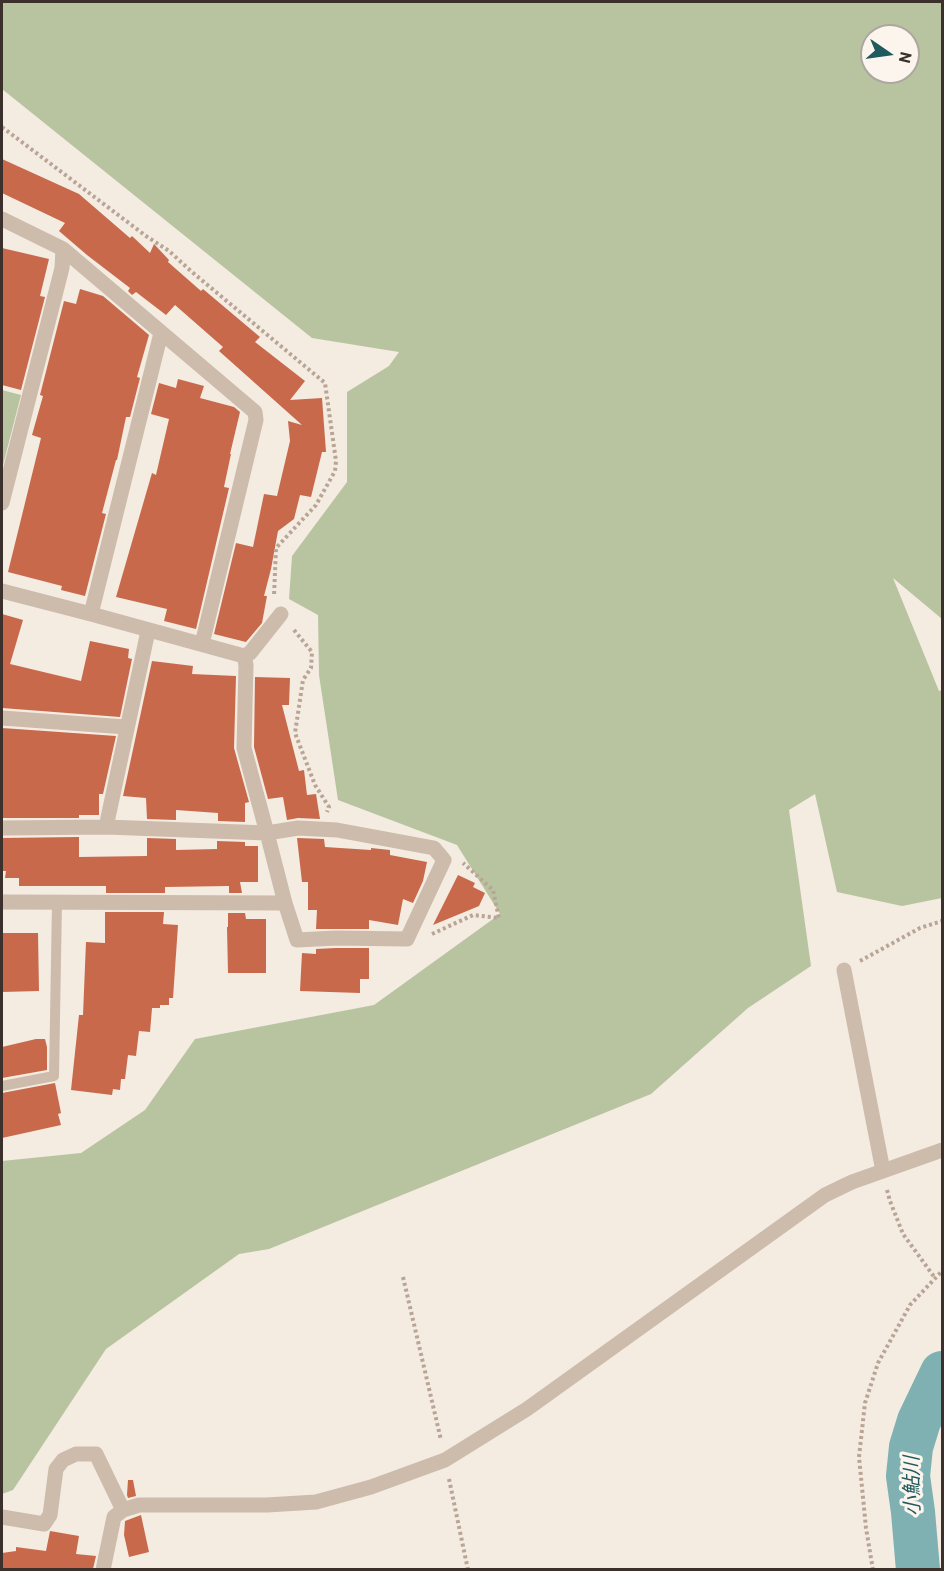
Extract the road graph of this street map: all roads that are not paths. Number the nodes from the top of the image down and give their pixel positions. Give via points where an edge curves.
1 (2, 219) edge
2 (63, 249) junction
3 (161, 333) junction
4 (2, 503) edge
5 (2, 591) edge
6 (91, 614) junction
7 (281, 614) road end
8 (148, 631) junction
9 (201, 644) junction
10 (244, 656) junction
11 (2, 718) edge
12 (126, 727) junction
13 (106, 827) junction
14 (2, 828) edge
15 (267, 833) junction
16 (2, 902) edge
17 (57, 902) junction
18 (285, 903) junction
19 (844, 970) road end
20 (2, 1086) edge
21 (942, 1150) edge
22 (883, 1172) junction
23 (123, 1510) junction
24 (2, 1517) edge
25 (103, 1569) edge

1 - 2 street
2 - 3 street
2 - 4 street via 62,268
3 - 6 street
3 - 9 street via 255,412
5 - 6 street
6 - 8 street
7 - 10 street
8 - 9 street
8 - 12 street
9 - 10 street
10 - 15 street via 244,748
11 - 12 street
12 - 13 street
13 - 14 street
13 - 15 street
15 - 18 street
15 - 18 street via 298,828 338,830 434,848 444,860 407,939 297,940
16 - 17 street
17 - 18 street
17 - 20 lane via 54,1076
19 - 22 street
21 - 22 street
22 - 23 street via 825,1195 527,1409 445,1460 316,1502 139,1505
23 - 24 street via 96,1454 76,1454 56,1468 50,1515 44,1524
23 - 25 street via 114,1517

